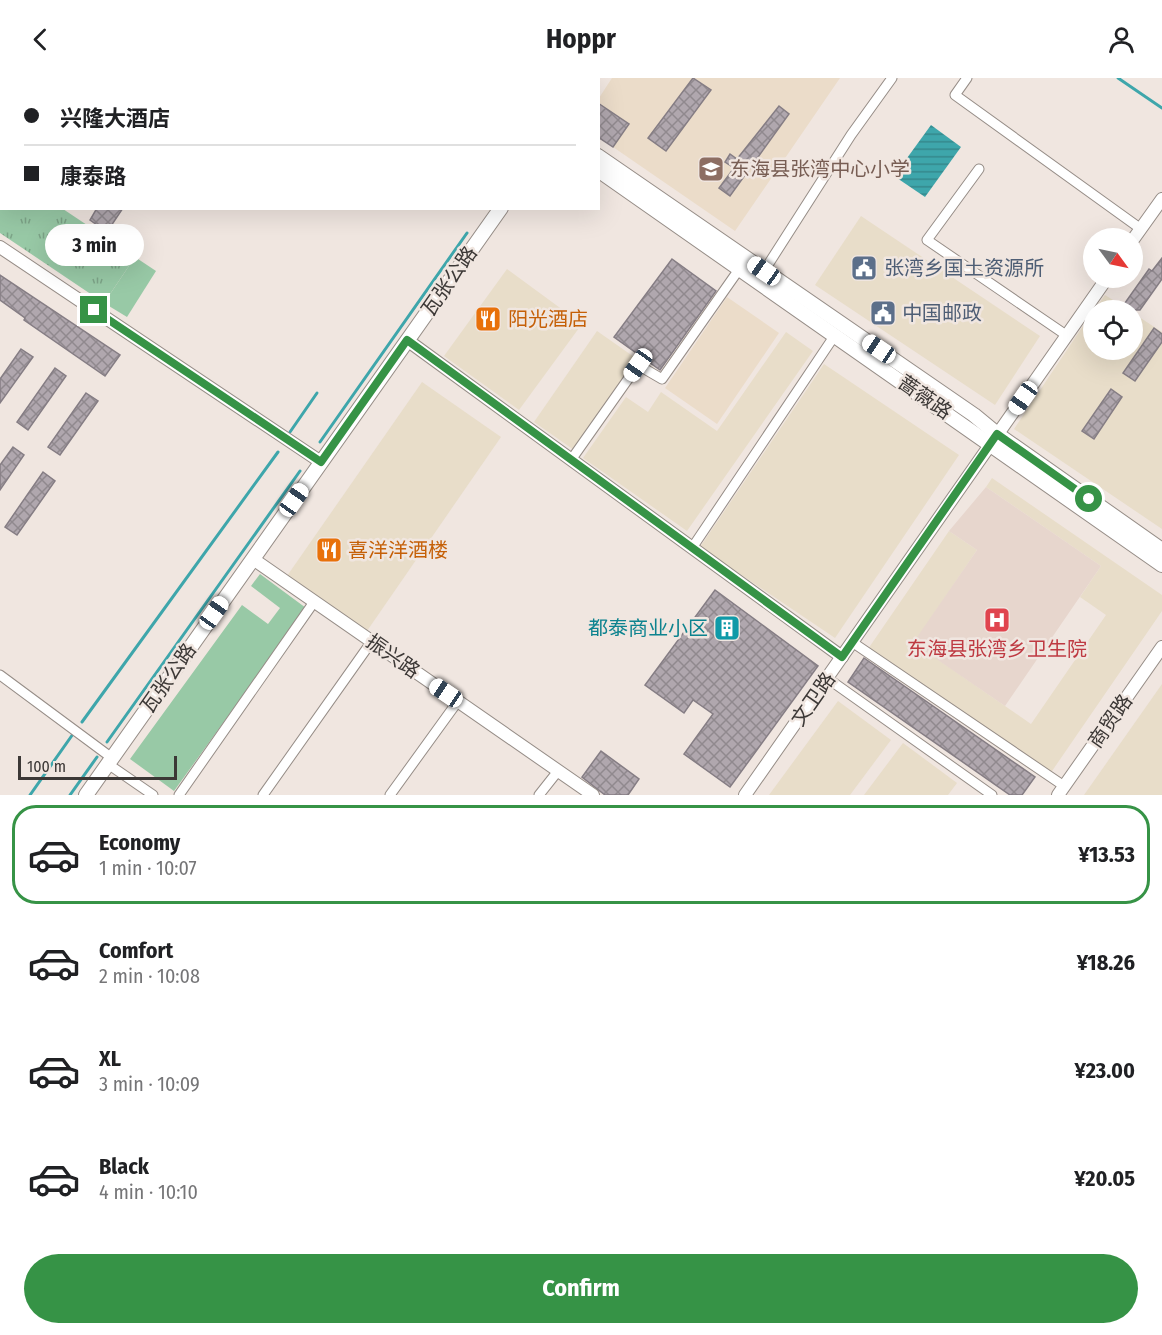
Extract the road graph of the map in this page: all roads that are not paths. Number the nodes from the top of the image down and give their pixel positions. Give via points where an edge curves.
1 (892, 78) edge
2 (967, 78) edge
3 (600, 157) edge
4 (979, 169) dead end
5 (600, 171) edge
6 (1162, 199) edge
7 (500, 210) edge
8 (1140, 228) edge
9 (1142, 228) edge
10 (0, 247) edge
11 (740, 268) junction
12 (764, 271) junction
13 (1100, 288) edge
14 (835, 335) junction
15 (1066, 336) junction
16 (407, 340) junction
17 (994, 439) junction
18 (571, 460) junction
19 (321, 462) junction
20 (692, 548) junction
21 (1162, 550) edge
22 (252, 559) junction
23 (1162, 565) edge
24 (314, 602) junction
25 (372, 641) junction
26 (852, 642) junction
27 (1162, 647) edge
28 (842, 657) junction
29 (0, 675) edge
30 (827, 678) junction
31 (458, 701) junction
32 (110, 761) junction
33 (558, 771) junction
34 (1061, 791) edge
35 (86, 795) edge
36 (153, 795) edge
37 (179, 795) edge
38 (262, 795) edge
39 (390, 795) edge
40 (539, 795) edge
41 (593, 795) edge
42 (745, 795) edge
43 (992, 795) edge

1 - 12 street
2 - 8 street via 956,95
3 - 12 main road, 蔷薇路
4 - 15 street via 927,240
5 - 11 main road, 蔷薇路
6 - 9 street
7 - 16 main road, 瓦张公路
10 - 19 street
11 - 14 main road, 蔷薇路
11 - 18 street via 662,379 638,365
12 - 17 main road, 蔷薇路 via 974,415
13 - 15 street, 文卫路
14 - 17 main road, 蔷薇路
14 - 20 street
15 - 17 street, 文卫路
16 - 18 street
16 - 19 main road, 瓦张公路
17 - 21 main road, 蔷薇路
17 - 23 main road, 蔷薇路
17 - 26 street, 文卫路
18 - 20 street
19 - 22 main road, 瓦张公路
20 - 28 street
22 - 24 street, 振兴路
22 - 32 main road, 瓦张公路
24 - 25 street, 振兴路
24 - 37 street
25 - 31 street, 振兴路
25 - 38 street
26 - 28 street, 文卫路
26 - 34 street
27 - 34 street, 商贸路
28 - 30 street, 文卫路
29 - 32 street
30 - 42 street, 文卫路
30 - 43 street
31 - 33 street, 振兴路
31 - 39 street
32 - 35 main road, 瓦张公路
32 - 36 street
33 - 40 street
33 - 41 street, 振兴路

